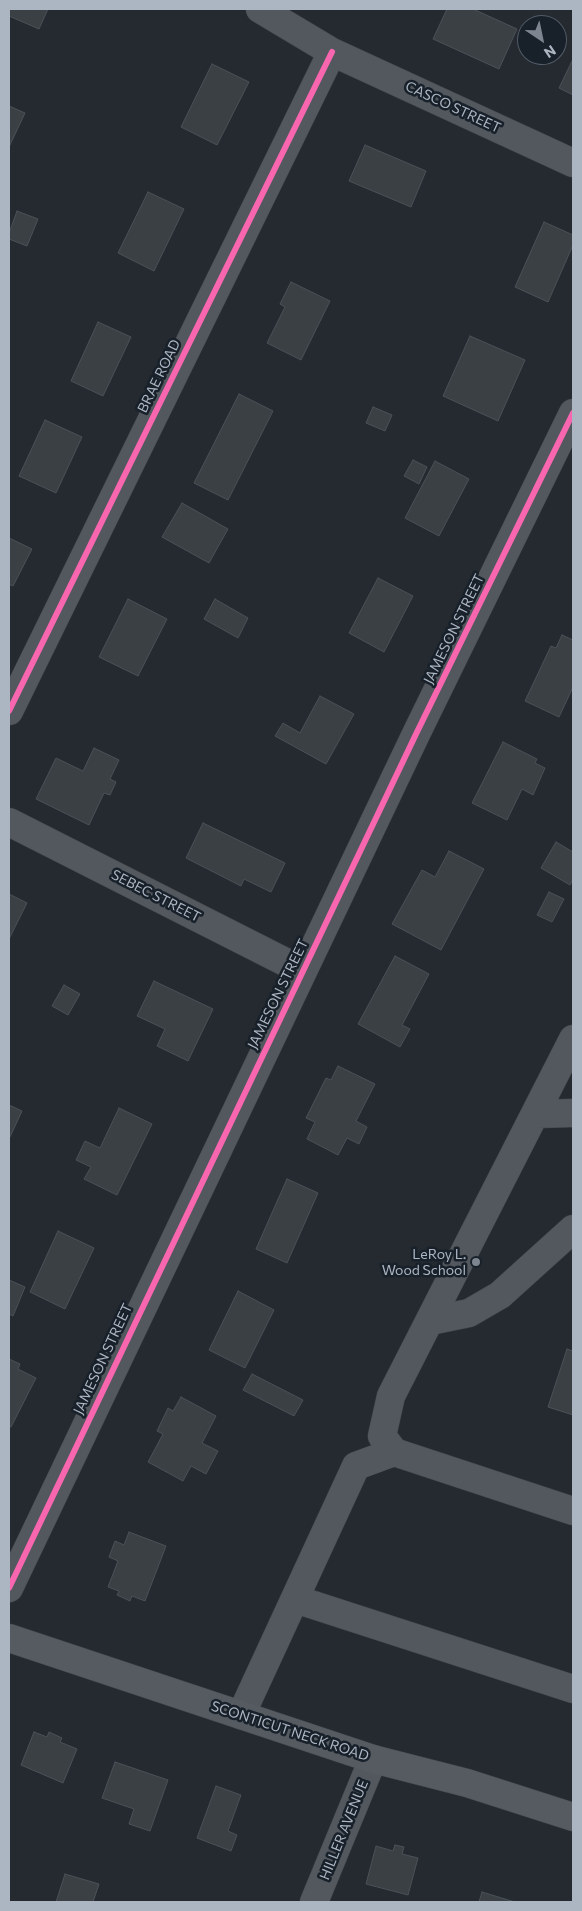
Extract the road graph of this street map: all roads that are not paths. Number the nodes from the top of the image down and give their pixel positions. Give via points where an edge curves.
1 (260, 9) edge
2 (332, 52) junction
3 (573, 163) edge
4 (573, 412) edge
5 (9, 711) edge
6 (9, 822) edge
7 (303, 971) junction
8 (573, 1039) edge
9 (573, 1113) edge
10 (535, 1114) junction
11 (573, 1229) edge
12 (430, 1321) junction
13 (394, 1452) junction
14 (573, 1511) edge
15 (9, 1588) edge
16 (295, 1599) junction
17 (9, 1638) edge
18 (573, 1689) edge
19 (241, 1715) junction
20 (373, 1758) junction
21 (573, 1817) edge
22 (314, 1902) edge

1 - 2 street, CASCO STREET
2 - 3 street, CASCO STREET
2 - 5 street, BRAE ROAD
4 - 7 street, JAMESON STREET
6 - 7 street, SEBEC STREET
7 - 15 street, JAMESON STREET
8 - 10 street
9 - 10 street
10 - 12 street
11 - 12 street via 500,1295 469,1313
12 - 13 street via 391,1396 382,1436
13 - 14 street
13 - 16 street via 356,1466
16 - 18 street
16 - 19 street
17 - 19 main road, SCONTICUT NECK ROAD
19 - 20 main road, SCONTICUT NECK ROAD
20 - 21 main road, SCONTICUT NECK ROAD via 467,1783
20 - 22 street, HILLER AVENUE

